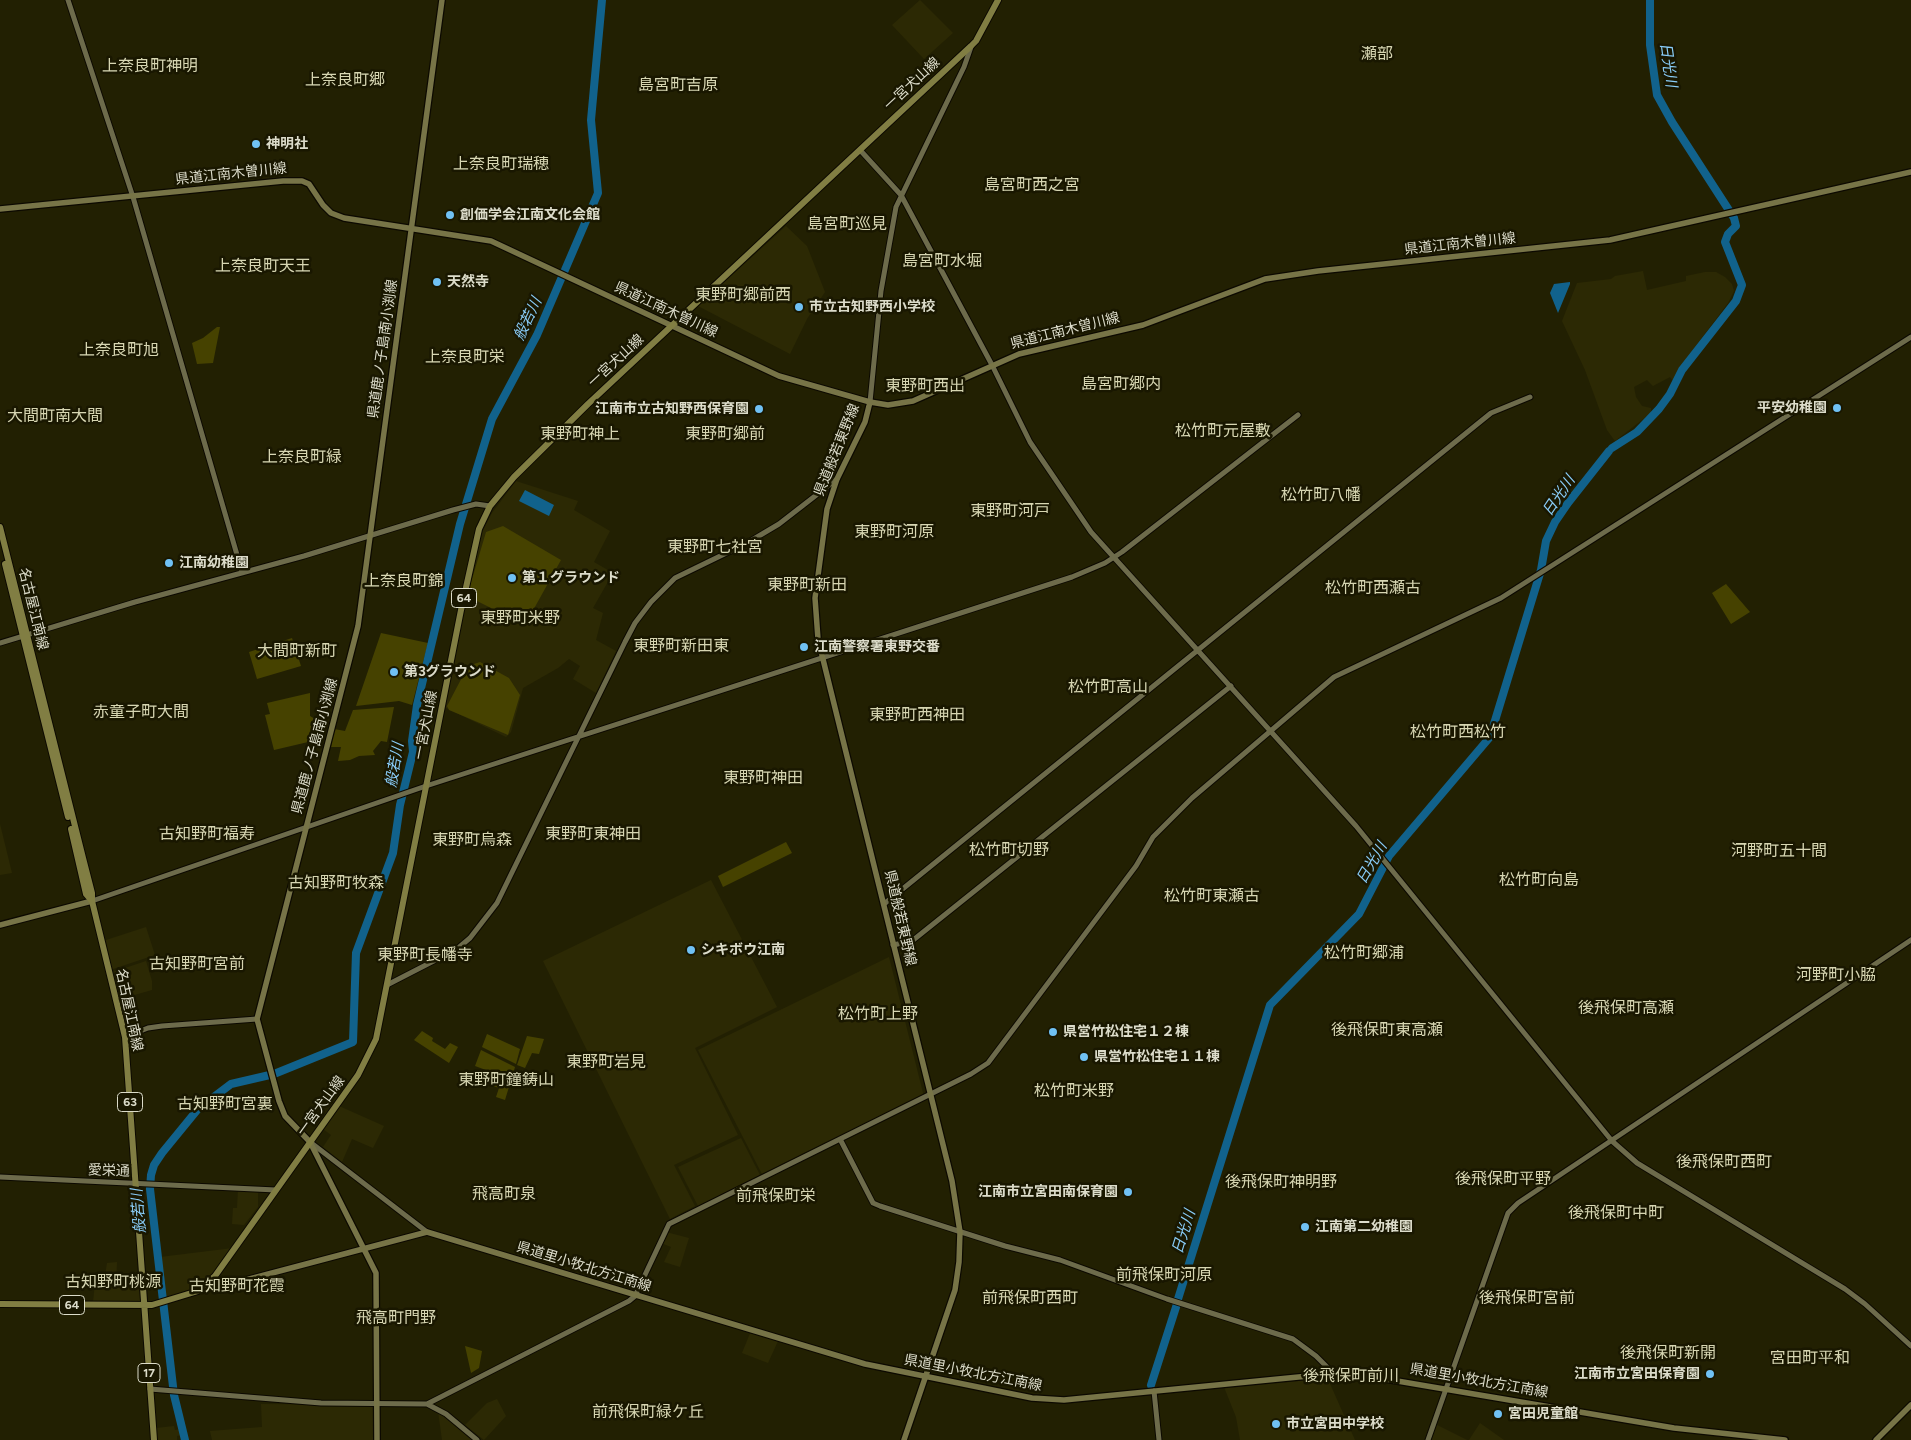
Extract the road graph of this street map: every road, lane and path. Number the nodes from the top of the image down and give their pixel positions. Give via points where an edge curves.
1 (68, 0) edge
2 (442, 0) edge
3 (998, 0) edge
4 (971, 46) junction
5 (860, 150) junction
6 (1911, 172) edge
7 (901, 195) junction
8 (133, 197) junction
9 (0, 209) edge
10 (411, 227) junction
11 (671, 326) junction
12 (1911, 337) edge
13 (992, 365) junction
14 (1530, 397) dead end
15 (870, 402) junction
16 (1298, 415) dead end
17 (837, 479) junction
18 (490, 506) junction
19 (0, 526) edge
20 (370, 534) junction
21 (0, 545) edge
22 (1113, 558) junction
23 (242, 572) junction
24 (25, 635) junction
25 (0, 642) edge
26 (1197, 650) junction
27 (823, 658) junction
28 (1231, 686) junction
29 (1270, 729) junction
30 (580, 736) junction
31 (426, 786) junction
32 (307, 827) junction
33 (92, 901) junction
34 (884, 904) junction
35 (0, 925) edge
36 (1911, 940) edge
37 (894, 945) junction
38 (387, 985) junction
39 (257, 1019) junction
40 (125, 1037) junction
41 (929, 1094) junction
42 (840, 1139) junction
43 (1612, 1141) junction
44 (310, 1142) junction
45 (0, 1177) edge
46 (135, 1184) junction
47 (276, 1190) junction
48 (426, 1232) junction
49 (960, 1232) junction
50 (364, 1248) junction
51 (209, 1283) junction
52 (635, 1296) junction
53 (0, 1304) edge
54 (144, 1306) junction
55 (1911, 1346) edge
56 (1329, 1374) junction
57 (926, 1377) junction
58 (1446, 1388) junction
59 (150, 1389) junction
60 (1154, 1391) junction
61 (376, 1403) junction
62 (427, 1404) junction
63 (1911, 1405) edge
64 (154, 1440) edge
65 (377, 1440) edge
66 (477, 1440) edge
67 (904, 1440) edge
68 (1159, 1440) edge
69 (1428, 1440) edge
70 (1785, 1440) edge
71 (1876, 1440) edge

1 - 8 street
2 - 10 main road, 県道鹿ノ子島南小渕線
3 - 4 main road, 一宮犬山線 / 64
4 - 5 main road, 一宮犬山線 / 64
4 - 7 street via 964,67
5 - 7 street
5 - 11 main road, 一宮犬山線 / 64
6 - 13 main road, 県道江南木曽川線 via 1610,240 1284,275 1246,284 1143,325 1038,349
7 - 13 street
7 - 15 street via 896,206 881,291
8 - 9 main road, 県道江南木曽川線
8 - 10 main road, 県道江南木曽川線 via 296,180 309,184 331,213 344,218
8 - 23 street
10 - 11 main road, 県道江南木曽川線 via 491,241
10 - 20 main road, 県道鹿ノ子島南小渕線
11 - 15 main road, 県道江南木曽川線 via 779,376
11 - 18 main road, 一宮犬山線 / 64 via 514,477
12 - 29 street via 1540,574 1486,605 1344,671
13 - 15 main road, 県道江南木曽川線 via 913,401 888,405
13 - 22 street via 1045,467
14 - 26 street via 1491,413
15 - 17 main road, 県道般若東野線
16 - 22 street
17 - 27 main road, 県道般若東野線 via 830,494 823,528 815,590 818,639
17 - 30 street via 780,524 670,582 635,623
18 - 20 street via 476,504
18 - 31 main road, 一宮犬山線 / 64 via 479,529
19 - 24 main road, 名古屋江南線 / 63
20 - 23 street
20 - 32 main road, 県道鹿ノ子島南小渕線 via 358,626
21 - 24 main road, 名古屋江南線 / 63
22 - 26 street
22 - 27 street via 1072,577
23 - 24 street
24 - 25 street
24 - 33 main road, 名古屋江南線 / 63
26 - 28 street
26 - 34 street
27 - 30 street
27 - 34 main road, 県道般若東野線
28 - 29 street
28 - 37 street via 912,941
29 - 41 street via 1192,798 1153,838 1136,866 994,1058 971,1074
29 - 43 street via 1356,826
30 - 31 street
30 - 38 street via 498,903 483,923 457,949
31 - 32 street
31 - 38 main road, 一宮犬山線 / 64
32 - 33 street
32 - 39 main road, 県道鹿ノ子島南小渕線
33 - 35 main road
33 - 40 main road, 名古屋江南線 / 63
34 - 37 main road, 県道般若東野線
36 - 43 street
37 - 41 main road, 県道般若東野線
38 - 44 main road, 一宮犬山線 / 64 via 371,1053
39 - 40 street via 162,1026
39 - 44 main road via 285,1116
40 - 46 main road, 名古屋江南線 / 63
41 - 42 street
41 - 49 main road, 県道般若東野線 via 952,1181
42 - 49 street via 873,1202
42 - 52 street via 669,1224
43 - 55 street via 1637,1162 1845,1289
43 - 58 street via 1508,1213
44 - 47 main road, 一宮犬山線 / 64
44 - 48 street
44 - 50 main road
45 - 46 street, 愛栄通
46 - 47 street, 愛栄通
46 - 54 main road, 名古屋江南線 / 63
47 - 51 main road, 一宮犬山線 / 64
48 - 50 main road
48 - 52 main road, 県道里小牧北方江南線
49 - 56 street via 1060,1260 1293,1339 1316,1356 1329,1369
49 - 57 main road, 県道般若東野線 via 955,1290
50 - 51 main road via 220,1287
50 - 61 main road via 376,1272
51 - 54 main road, 一宮犬山線 / 64 via 189,1295
52 - 57 main road, 県道里小牧北方江南線 via 865,1364
52 - 62 street
53 - 54 main road, 一宮犬山線 / 64
54 - 59 main road, 17
56 - 58 main road, 県道里小牧北方江南線 via 1380,1376
56 - 60 main road, 県道里小牧北方江南線
57 - 60 main road, 県道里小牧北方江南線 via 1039,1399 1064,1400
57 - 67 main road, 県道般若東野線
58 - 69 street
58 - 70 main road, 県道里小牧北方江南線 via 1674,1428
59 - 61 street via 321,1403
59 - 64 main road, 17
60 - 68 street
61 - 62 street
61 - 65 main road
62 - 66 street via 446,1414
63 - 71 main road

